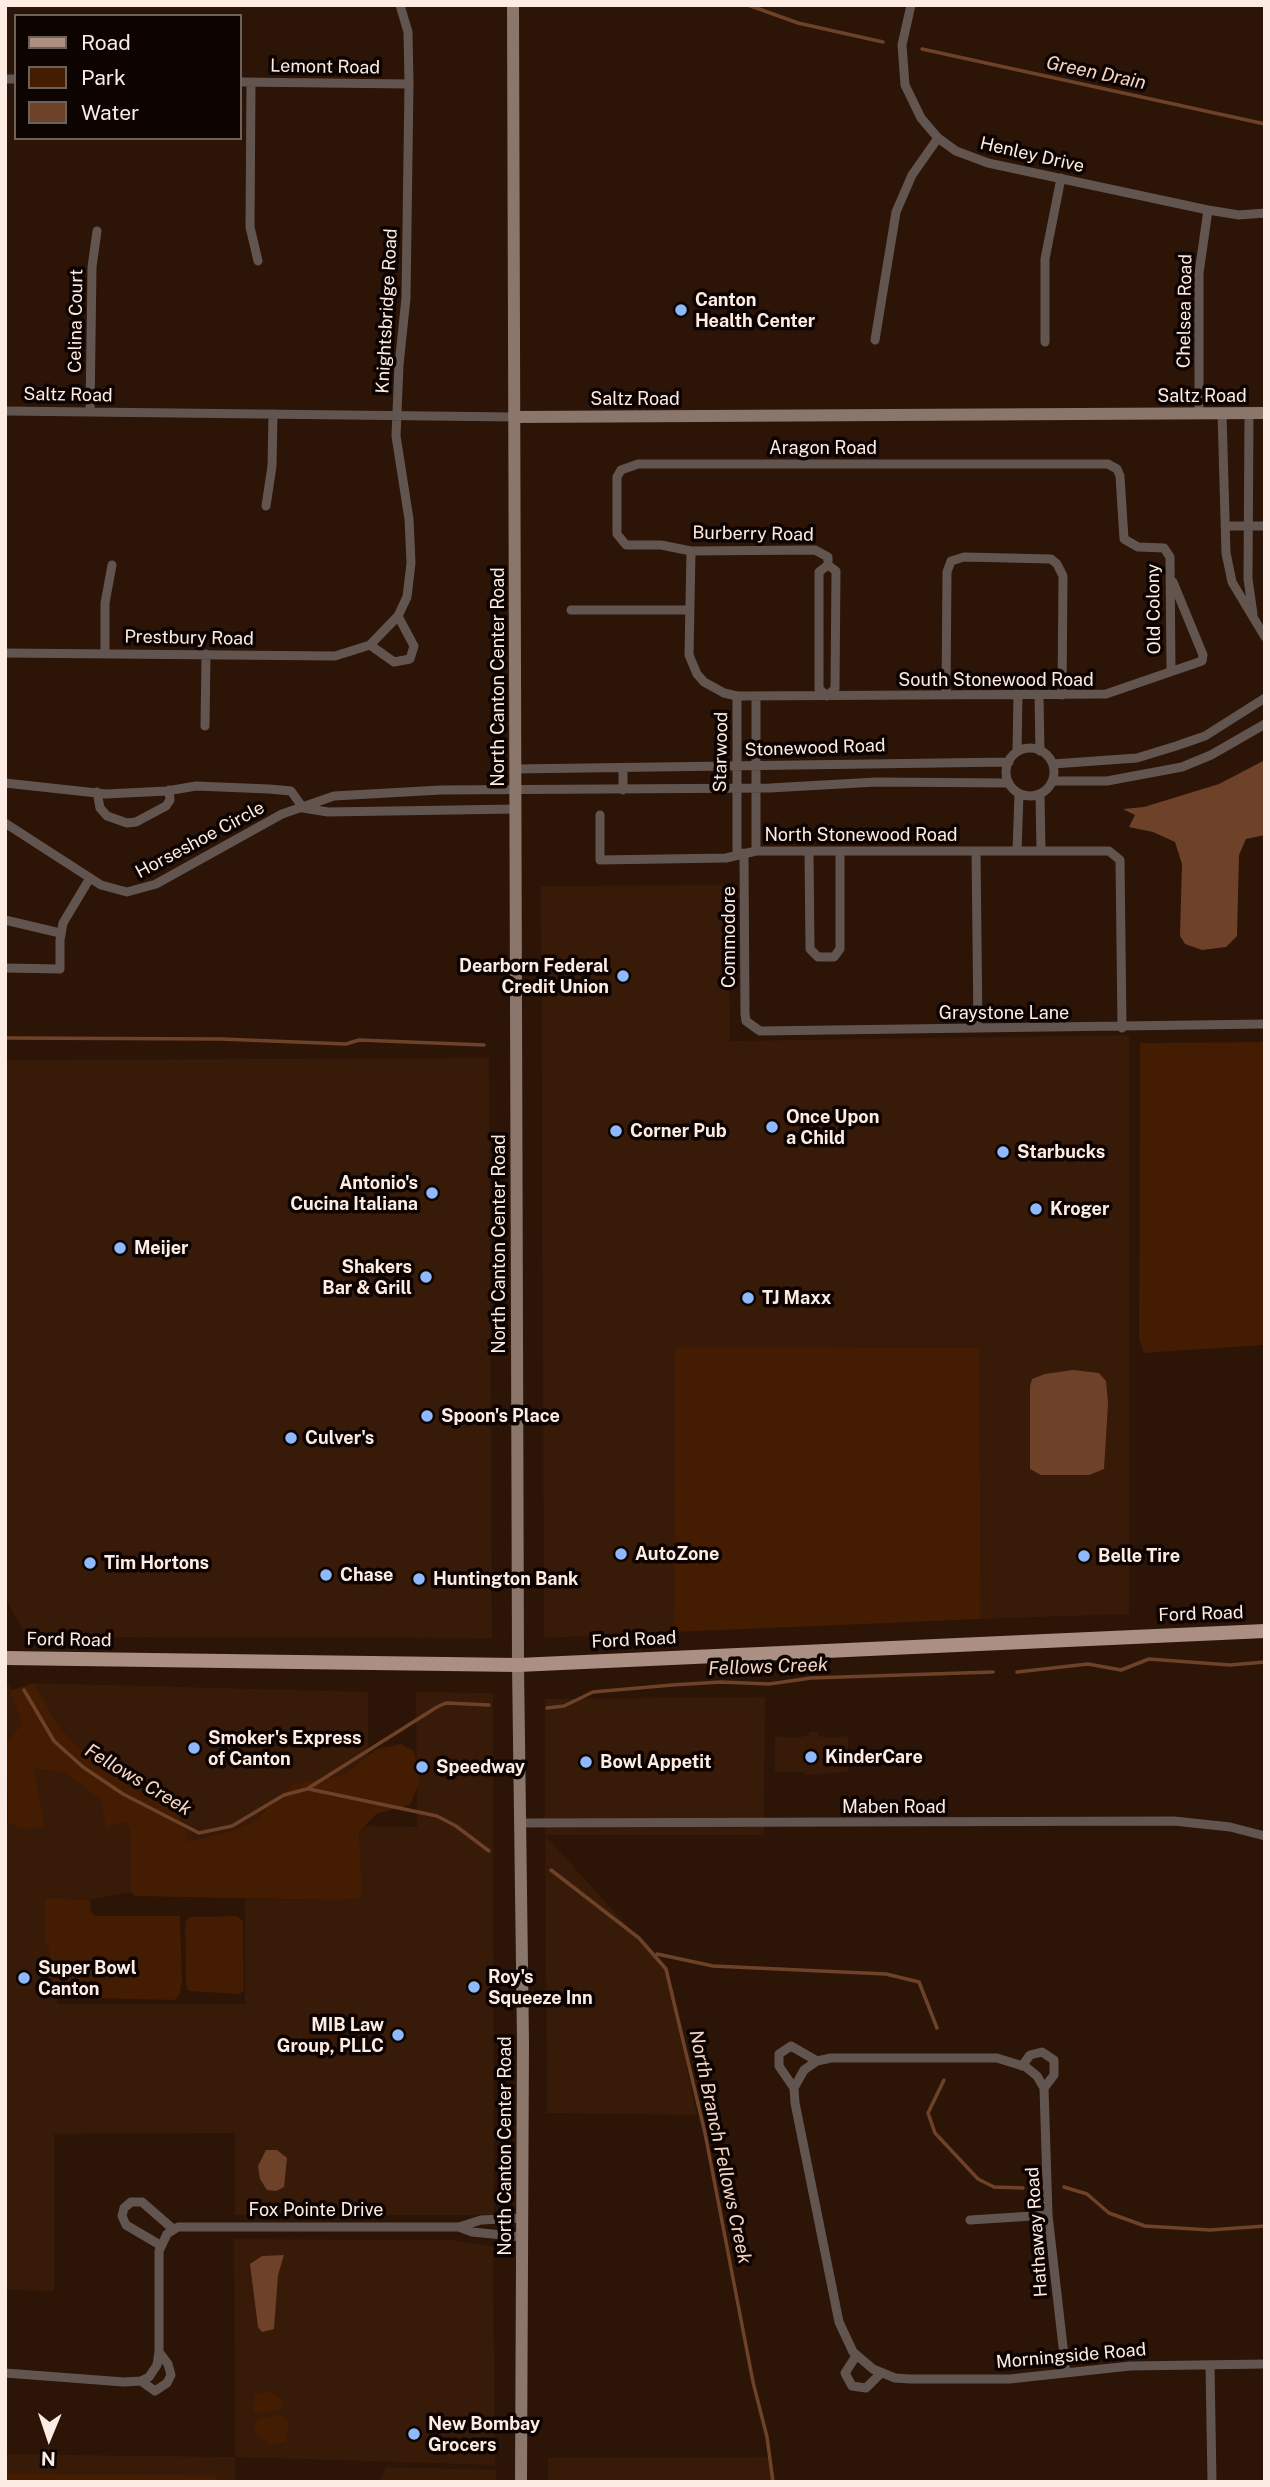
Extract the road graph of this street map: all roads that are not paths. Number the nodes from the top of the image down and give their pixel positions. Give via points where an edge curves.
1 (400, 5) edge
2 (513, 5) edge
3 (911, 5) edge
4 (242, 82) edge
5 (251, 82) junction
6 (409, 84) junction
7 (938, 138) junction
8 (1061, 178) junction
9 (1208, 209) junction
10 (1265, 213) edge
11 (97, 231) dead end
12 (258, 261) dead end
13 (874, 340) dead end
14 (1045, 342) dead end
15 (5, 411) edge
16 (90, 412) junction
17 (1199, 413) junction
18 (1222, 413) junction
19 (1249, 413) junction
20 (1265, 413) edge
21 (273, 414) junction
22 (398, 416) junction
23 (514, 417) junction
24 (266, 506) dead end
25 (1225, 526) junction
26 (1248, 526) junction
27 (1265, 526) edge
28 (1124, 539) joint
29 (634, 545) joint
30 (691, 551) junction
31 (828, 561) junction
32 (112, 565) dead end
33 (1171, 577) junction
34 (571, 610) dead end
35 (689, 610) junction
36 (398, 616) junction
37 (1253, 619) junction
38 (1265, 637) edge
39 (370, 645) junction
40 (5, 653) edge
41 (105, 653) junction
42 (206, 654) junction
43 (1171, 671) junction
44 (946, 695) junction
45 (1018, 695) junction
46 (1062, 695) junction
47 (737, 696) junction
48 (756, 696) junction
49 (827, 696) junction
50 (1039, 696) junction
51 (1265, 698) edge
52 (1265, 724) edge
53 (205, 726) dead end
54 (1040, 751) junction
55 (1017, 752) junction
56 (1009, 762) junction
57 (1053, 764) junction
58 (736, 767) junction
59 (756, 767) junction
60 (515, 769) junction
61 (623, 769) junction
62 (1053, 782) junction
63 (5, 783) edge
64 (1009, 783) junction
65 (736, 788) junction
66 (756, 788) junction
67 (463, 789) junction
68 (169, 790) junction
69 (516, 790) junction
70 (624, 790) junction
71 (97, 792) junction
72 (371, 793) junction
73 (1019, 794) junction
74 (1040, 794) junction
75 (303, 808) junction
76 (464, 809) junction
77 (516, 809) junction
78 (372, 811) junction
79 (600, 815) dead end
80 (5, 823) edge
81 (756, 851) junction
82 (809, 851) junction
83 (841, 851) junction
84 (976, 851) junction
85 (1017, 851) junction
86 (1041, 851) junction
87 (741, 853) junction
88 (90, 878) junction
89 (5, 920) edge
90 (60, 933) junction
91 (5, 968) edge
92 (746, 1021) joint
93 (1265, 1024) edge
94 (978, 1028) junction
95 (1122, 1028) junction
96 (1265, 1631) edge
97 (5, 1658) edge
98 (518, 1665) junction
99 (522, 1823) junction
100 (1265, 1836) edge
101 (817, 2061) junction
102 (1022, 2066) junction
103 (794, 2088) junction
104 (1044, 2088) junction
105 (1048, 2215) junction
106 (523, 2218) junction
107 (970, 2220) dead end
108 (459, 2227) junction
109 (173, 2229) junction
110 (523, 2237) junction
111 (160, 2245) junction
112 (159, 2352) junction
113 (856, 2357) junction
114 (1265, 2364) edge
115 (1210, 2365) junction
116 (5, 2373) edge
117 (881, 2373) junction
118 (1066, 2373) junction
119 (141, 2381) junction
120 (521, 2482) edge
121 (1212, 2482) edge

1 - 6 street, Knightsbridge Road via 408,32
2 - 23 main road, North Canton Center Road
3 - 7 street, Henley Drive via 902,45 905,85 921,118
4 - 5 street, Lemont Road
5 - 6 street, Lemont Road
5 - 12 street via 250,227
6 - 22 street, Knightsbridge Road via 406,298
7 - 8 street, Henley Drive via 977,160
7 - 13 street via 912,175 896,212
8 - 9 street, Henley Drive
8 - 14 street via 1045,259
9 - 10 street, Henley Drive via 1238,215
9 - 17 street, Chelsea Road via 1199,273
11 - 16 street, Celina Court via 92,267
15 - 16 street, Saltz Road
16 - 21 street, Saltz Road
17 - 18 main road, Saltz Road
17 - 23 main road, Saltz Road
18 - 19 main road, Saltz Road
18 - 25 street
19 - 20 main road, Saltz Road
19 - 26 street
21 - 22 street, Saltz Road
21 - 24 street
22 - 23 street, Saltz Road
22 - 36 street, Knightsbridge Road via 397,453 409,519 411,563 407,597
23 - 60 main road, North Canton Center Road
25 - 26 street
25 - 37 street via 1232,582
26 - 27 street
26 - 37 street
28 - 29 street, Aragon Road via 1120,476 1114,467 1103,463 629,466 617,477 617,534 621,542
28 - 33 street, Old Colony via 1138,547 1168,551
29 - 30 street, Burberry Road
30 - 31 street, Burberry Road via 815,550
30 - 35 street, Starwood
31 - 49 street via 836,571 835,689
31 - 49 street via 819,572 819,689
32 - 41 street via 105,603
33 - 43 street, Old Colony
33 - 43 street, South Stonewood Road via 1203,655 1202,661
34 - 35 street
35 - 47 street, Starwood via 689,655 696,674 712,688
36 - 39 street, Prestbury Road
36 - 39 street via 414,646 410,659 394,662
37 - 38 street
39 - 42 street, Prestbury Road via 335,656
40 - 41 street, Prestbury Road
41 - 42 street, Prestbury Road
42 - 53 street
43 - 46 street, South Stonewood Road via 1106,695
44 - 45 street, South Stonewood Road
44 - 46 street via 947,572 951,561 964,557 1051,559 1063,576
44 - 49 street, South Stonewood Road
45 - 50 street, South Stonewood Road
45 - 55 street
46 - 50 street, South Stonewood Road
47 - 48 street, South Stonewood Road
47 - 58 street, Starwood
48 - 49 street, South Stonewood Road
48 - 59 street, Starwood
50 - 54 street
51 - 57 street via 1205,736 1176,746 1137,758
52 - 62 street via 1182,767 1107,781
54 - 55 street
54 - 57 street
55 - 56 street
56 - 59 street, Stonewood Road via 882,761
56 - 64 street
57 - 62 street
58 - 59 street, Stonewood Road
58 - 61 street, Stonewood Road
58 - 65 street, Starwood
59 - 66 street, Starwood
60 - 61 street, Stonewood Road
60 - 69 main road, North Canton Center Road
61 - 70 street
62 - 74 street
63 - 71 street, Horseshoe Circle
64 - 66 street, Stonewood Road via 876,782
64 - 73 street
65 - 66 street, Stonewood Road
65 - 70 street, Stonewood Road
65 - 87 street, Starwood
66 - 81 street, Starwood
67 - 69 street, Horseshoe Circle
67 - 72 street, Horseshoe Circle
67 - 76 street
68 - 71 street, Horseshoe Circle
68 - 71 street via 166,806 127,823 107,816
68 - 75 street, Horseshoe Circle via 211,785 291,791
69 - 70 street, Stonewood Road
69 - 77 main road, North Canton Center Road
72 - 75 street, Horseshoe Circle via 334,796
72 - 78 street
73 - 74 street
73 - 85 street
74 - 86 street
75 - 78 street, Horseshoe Circle via 328,813
75 - 88 street, Horseshoe Circle via 267,821 140,891 114,891
76 - 77 street, Horseshoe Circle
76 - 78 street, Horseshoe Circle
77 - 98 main road, North Canton Center Road
79 - 87 street, North Stonewood Road via 600,860 726,858
80 - 88 street, Horseshoe Circle
81 - 82 street, North Stonewood Road
81 - 87 street, North Stonewood Road
82 - 83 street, North Stonewood Road
82 - 83 street via 810,949 818,957 834,957 840,949
83 - 84 street, North Stonewood Road
84 - 85 street, North Stonewood Road
84 - 94 street
85 - 86 street, North Stonewood Road
86 - 95 street, North Stonewood Road via 1109,850 1120,860
87 - 92 street, Commodore
88 - 90 street
89 - 90 street
90 - 91 street via 60,969
92 - 94 street, Graystone Lane via 760,1031
93 - 95 street, Graystone Lane
94 - 95 street, Graystone Lane
96 - 98 main road, Ford Road
97 - 98 main road, Ford Road
98 - 99 main road, North Canton Center Road
99 - 100 street, Maben Road via 1174,1821
99 - 106 main road, North Canton Center Road
101 - 102 street via 997,2058
101 - 103 street via 804,2070
101 - 103 street via 791,2046 779,2053 779,2066
102 - 104 street via 1037,2076
102 - 104 street, Hathaway Road via 1030,2055 1042,2052 1054,2060 1054,2074
103 - 113 street via 839,2322
104 - 105 street, Hathaway Road
105 - 107 street
105 - 118 street, Hathaway Road
106 - 108 street via 481,2220
106 - 110 main road, North Canton Center Road
108 - 109 street, Fox Pointe Drive via 186,2225
108 - 110 street
109 - 111 street
109 - 111 street via 142,2202 124,2208 126,2225
110 - 120 main road, North Canton Center Road
111 - 112 street
112 - 119 street via 153,2371
112 - 119 street via 171,2375 167,2383 155,2391
113 - 117 street, Morningside Road
113 - 117 street via 845,2373 852,2386 866,2388
114 - 115 street, Morningside Road
115 - 118 street, Morningside Road
115 - 121 street
116 - 119 street
117 - 118 street, Morningside Road via 935,2379

